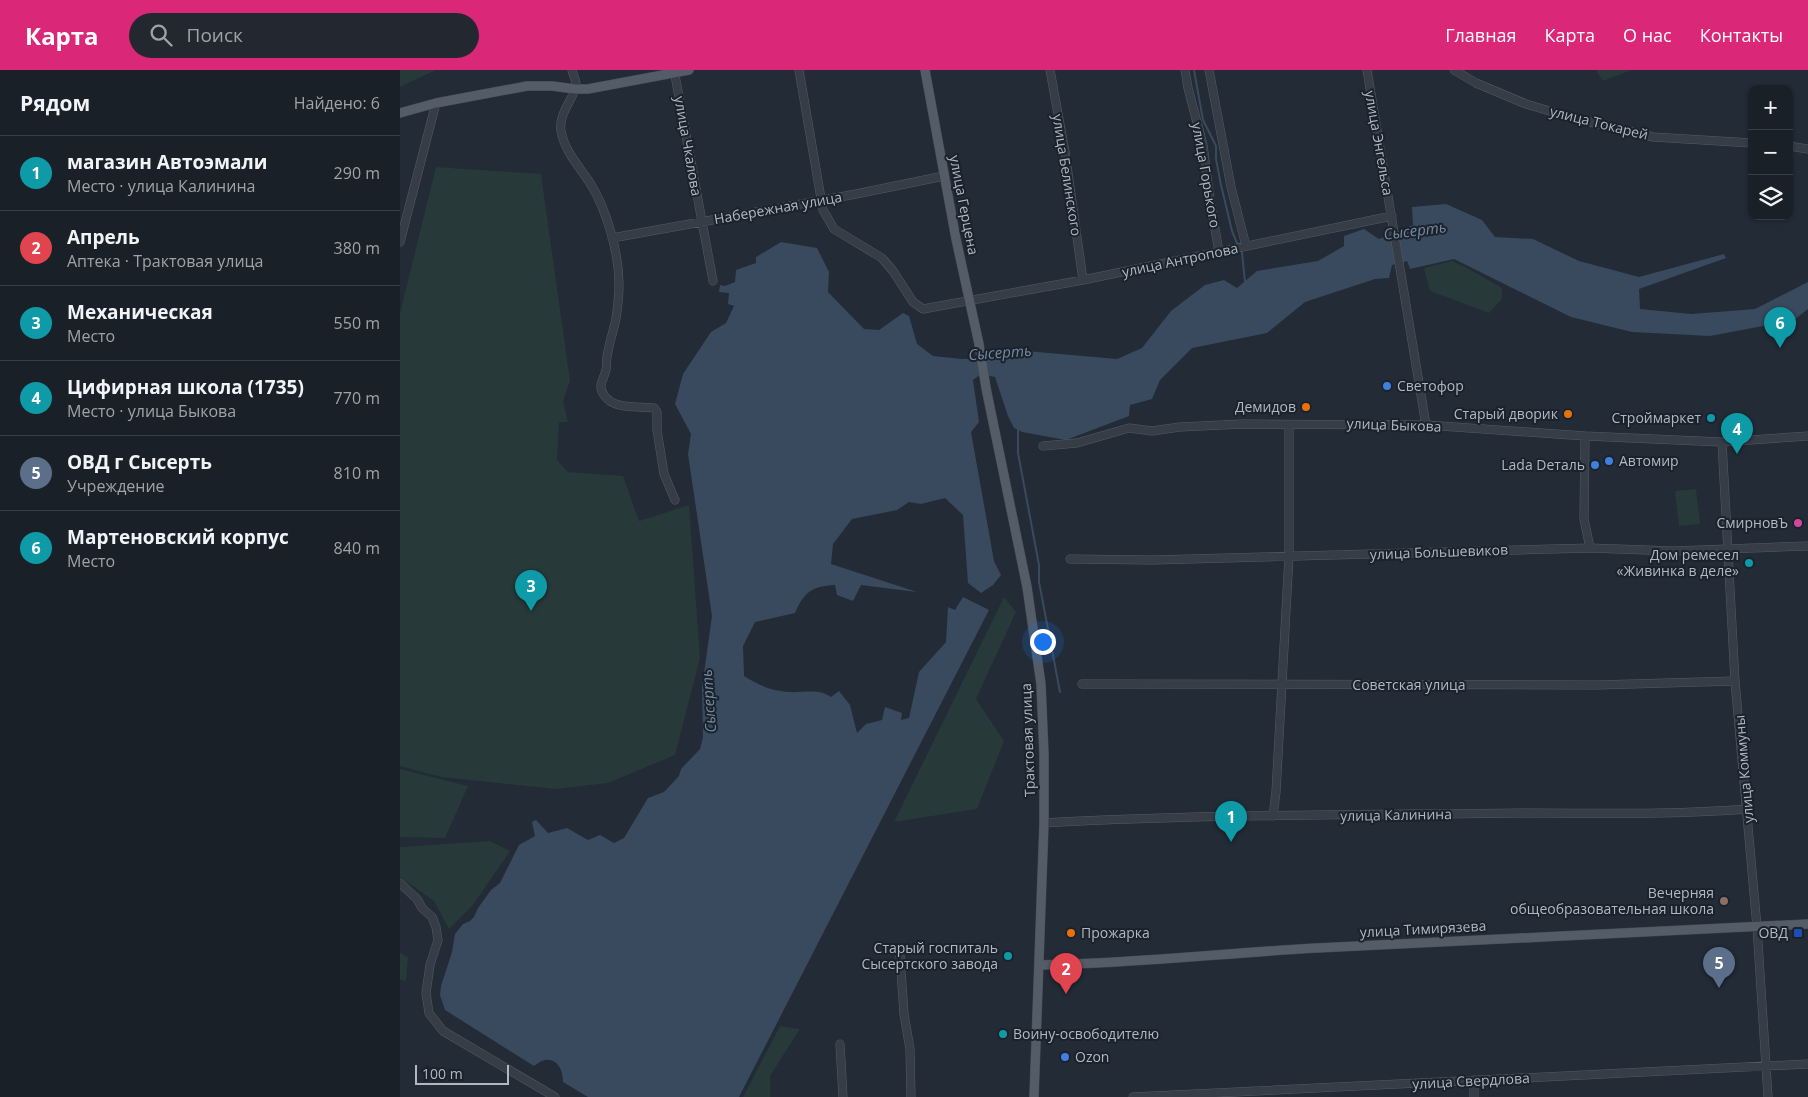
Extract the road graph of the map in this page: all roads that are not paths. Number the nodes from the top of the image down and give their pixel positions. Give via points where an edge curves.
1 (572, 70) edge
2 (688, 70) edge
3 (799, 70) edge
4 (925, 70) edge
5 (1050, 70) edge
6 (1185, 70) edge
7 (1209, 70) edge
8 (1367, 70) edge
9 (1454, 70) edge
10 (674, 71) edge
11 (575, 89) junction
12 (436, 103) junction
13 (400, 113) edge
14 (1748, 142) edge
15 (1793, 147) edge
16 (1808, 149) edge
17 (944, 176) junction
18 (822, 200) junction
19 (1392, 216) junction
20 (702, 222) junction
21 (612, 238) junction
22 (400, 242) edge
23 (1246, 246) junction
24 (1219, 252) junction
25 (1083, 280) junction
26 (713, 281) dead end
27 (968, 301) junction
28 (979, 344) joint
29 (1288, 425) junction
30 (1426, 425) junction
31 (1585, 436) junction
32 (1808, 436) edge
33 (1722, 442) junction
34 (1043, 446) dead end
35 (675, 500) dead end
36 (1808, 546) edge
37 (1590, 548) junction
38 (1728, 548) junction
39 (1289, 556) junction
40 (1070, 560) dead end
41 (1735, 681) junction
42 (1082, 684) dead end
43 (1282, 684) junction
44 (1747, 809) junction
45 (1273, 816) junction
46 (1044, 823) junction
47 (400, 884) edge
48 (1808, 924) edge
49 (1758, 927) junction
50 (900, 956) dead end
51 (1039, 965) junction
52 (840, 1044) dead end
53 (1808, 1064) edge
54 (1766, 1066) junction
55 (1474, 1080) junction
56 (1311, 1093) edge
57 (555, 1097) edge
58 (843, 1097) edge
59 (911, 1097) edge
60 (1034, 1097) edge
61 (1133, 1097) edge
62 (1474, 1097) edge
63 (1768, 1097) edge

1 - 11 street
2 - 10 main road
3 - 18 street
4 - 17 main road, улица Герцена
5 - 25 street, улица Белинского
6 - 24 street, улица Горького via 1203,145
7 - 23 street, улица Горького via 1231,187
8 - 19 street, улица Энгельса
9 - 14 street, улица Токарей via 1526,104 1573,118 1653,137
10 - 11 main road
10 - 20 street, улица Чкалова
11 - 12 main road via 527,86
11 - 21 street via 566,104 560,129 567,149 590,182 602,207
12 - 13 main road
12 - 22 street
15 - 16 street
17 - 18 street, Набережная улица
17 - 27 main road, улица Герцена
18 - 20 street, Набережная улица
18 - 27 street, улица Антропова via 823,210 834,229 882,258 913,302 923,309
19 - 23 street, улица Антропова
19 - 30 street, улица Энгельса
20 - 21 street, Набережная улица
20 - 26 street, улица Чкалова
21 - 35 street via 619,284 618,303 601,388 604,396 613,402 654,408 657,412 664,474
23 - 24 street, улица Антропова
24 - 25 street, улица Антропова
25 - 27 street, улица Антропова
27 - 28 main road, улица Герцена
28 - 46 main road, Трактовая улица via 1027,587 1041,684
29 - 30 street, улица Быкова
29 - 34 street, улица Быкова via 1234,424 1152,431 1129,428 1077,443
29 - 39 street
30 - 31 street, улица Быкова
31 - 33 street, улица Быкова
31 - 37 street via 1584,519
32 - 33 street, улица Быкова
33 - 38 street, улица Коммуны
36 - 38 street, улица Большевиков
37 - 38 street, улица Большевиков via 1674,551
37 - 39 street, улица Большевиков
38 - 41 street, улица Коммуны
39 - 40 street, улица Большевиков
39 - 43 street
41 - 43 street, Советская улица via 1597,685
41 - 44 street, улица Коммуны
42 - 43 street, Советская улица
43 - 45 street
44 - 45 street, улица Калинина via 1675,814
44 - 49 street, улица Коммуны
45 - 46 street, улица Калинина
46 - 51 main road, Трактовая улица
47 - 57 street via 417,899 436,926 438,940 426,993 429,1013 443,1031
48 - 49 main road, улица Тимирязева
49 - 51 main road, улица Тимирязева
49 - 54 street, улица Коммуны
50 - 59 street via 910,1049
51 - 60 main road, Трактовая улица
52 - 58 street
53 - 54 street, улица Свердлова
54 - 55 street, улица Свердлова
54 - 63 street, улица Коммуны
55 - 56 street, улица Свердлова
55 - 62 street
56 - 61 street, улица Свердлова

